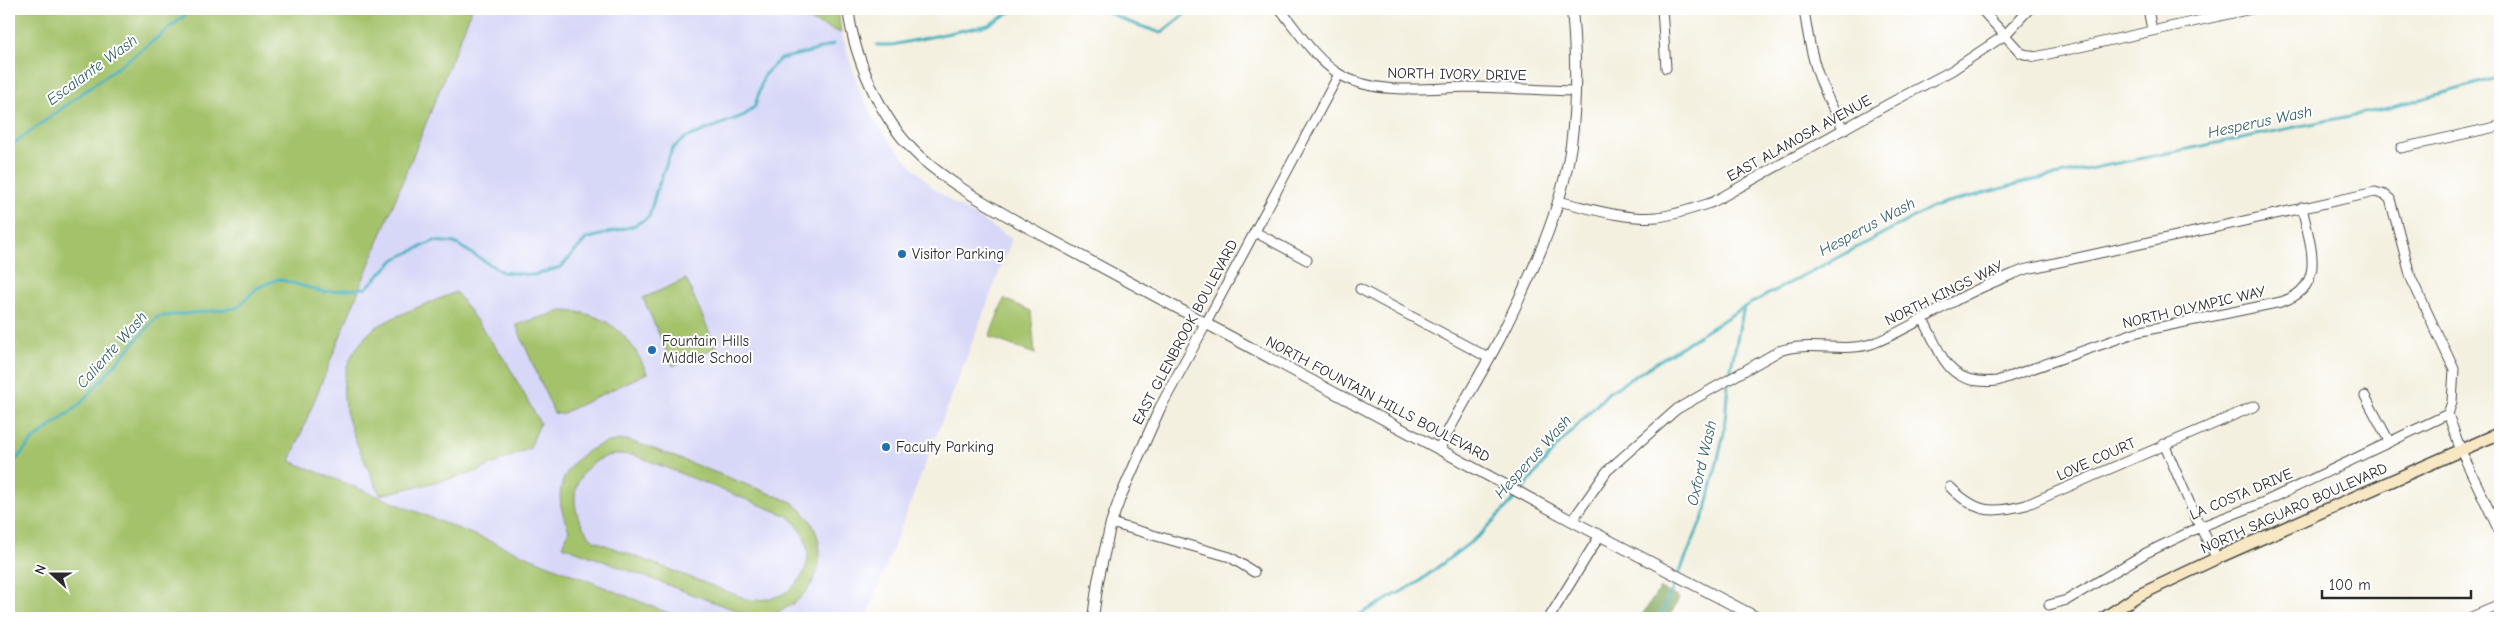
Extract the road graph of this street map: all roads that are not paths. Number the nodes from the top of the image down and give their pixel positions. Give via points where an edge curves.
1 (848, 9) edge
2 (1280, 9) edge
3 (1574, 9) edge
4 (1662, 9) edge
5 (1804, 9) edge
6 (1981, 9) edge
7 (2029, 9) edge
8 (2148, 9) edge
9 (2250, 9) edge
10 (2152, 30) junction
11 (2005, 35) junction
12 (1666, 68) dead end
13 (1339, 74) junction
14 (1574, 91) junction
15 (2500, 126) edge
16 (1844, 130) junction
17 (2401, 148) dead end
18 (1558, 201) junction
19 (2302, 207) junction
20 (1255, 232) junction
21 (1307, 260) dead end
22 (1360, 289) dead end
23 (1923, 319) junction
24 (1206, 323) junction
25 (1488, 358) junction
26 (2365, 396) dead end
27 (2255, 406) dead end
28 (2448, 414) junction
29 (2500, 433) edge
30 (2389, 441) junction
31 (2164, 444) junction
32 (1439, 449) junction
33 (2461, 451) junction
34 (1950, 487) dead end
35 (1572, 521) junction
36 (1111, 523) junction
37 (2200, 527) junction
38 (2500, 533) edge
39 (1600, 535) junction
40 (2217, 558) junction
41 (1254, 572) dead end
42 (2500, 605) edge
43 (2049, 606) dead end
44 (1093, 618) edge
45 (1549, 618) edge
46 (1758, 618) edge
47 (2104, 618) edge
48 (2469, 618) edge

1 - 24 street, NORTH FOUNTAIN HILLS BOULEVARD via 861,62 886,114 920,156 1012,218
2 - 13 street, NORTH IVORY DRIVE via 1311,48
3 - 14 street
4 - 12 street
5 - 16 street via 1815,72
6 - 11 street
7 - 11 street, EAST ALAMOSA AVENUE
8 - 10 street
9 - 10 street
10 - 11 street via 2036,57 2021,53
11 - 16 street, EAST ALAMOSA AVENUE via 1951,71
13 - 14 street, NORTH IVORY DRIVE via 1393,88
13 - 20 street, EAST GLENBROOK BOULEVARD
14 - 18 street via 1571,146
15 - 17 street
16 - 18 street, EAST ALAMOSA AVENUE via 1713,202 1684,212 1657,217 1614,214
18 - 25 street via 1544,246
19 - 23 street, NORTH KINGS WAY via 2023,270 1972,291
19 - 23 street, NORTH OLYMPIC WAY via 2313,271 2304,289 2281,302 2137,332 1997,382 1966,380 1957,375
19 - 28 street, NORTH KINGS WAY via 2336,202 2366,192 2386,195 2393,205 2411,278 2454,369
20 - 21 street
20 - 24 street, EAST GLENBROOK BOULEVARD
22 - 25 street
23 - 35 street, NORTH KINGS WAY via 1861,346 1791,347 1779,351 1677,410 1607,471
24 - 32 street, NORTH FOUNTAIN HILLS BOULEVARD
24 - 36 street, EAST GLENBROOK BOULEVARD via 1160,408
25 - 32 street
26 - 30 street
27 - 31 street, LOVE COURT
28 - 30 street, LA COSTA DRIVE
28 - 33 street
29 - 33 main road, NORTH SAGUARO BOULEVARD
30 - 37 street, LA COSTA DRIVE via 2262,503
31 - 34 street, LOVE COURT via 2041,499 2010,509 1972,506
31 - 37 street
32 - 35 street, NORTH FOUNTAIN HILLS BOULEVARD
33 - 38 street
33 - 40 main road, NORTH SAGUARO BOULEVARD
35 - 39 street, NORTH FOUNTAIN HILLS BOULEVARD
36 - 41 street via 1230,557
36 - 44 street, EAST GLENBROOK BOULEVARD
37 - 40 street
37 - 43 street, LA COSTA DRIVE via 2146,553 2067,600
39 - 45 street
39 - 46 street, NORTH FOUNTAIN HILLS BOULEVARD
40 - 47 main road, NORTH SAGUARO BOULEVARD via 2137,596
42 - 48 street

